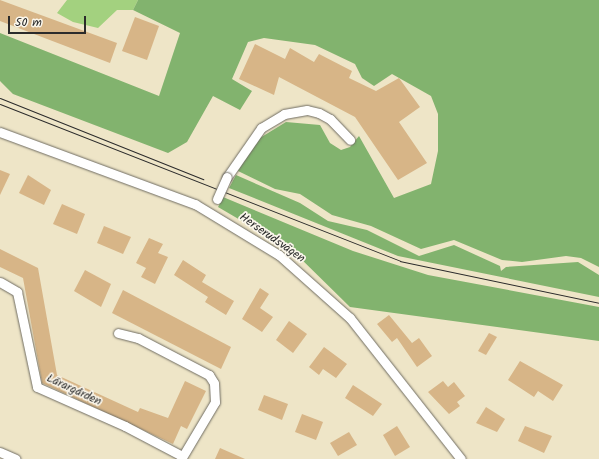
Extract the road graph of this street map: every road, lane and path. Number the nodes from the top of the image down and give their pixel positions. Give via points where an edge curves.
1 (0, 132) edge
2 (350, 140) dead end
3 (211, 212) junction
4 (0, 282) edge
5 (118, 333) dead end
6 (0, 452) edge
7 (182, 458) edge
8 (16, 459) edge
9 (461, 459) edge

1 - 3 street, Herserudsvägen
2 - 3 street, bridge via 330,119 319,113 307,110 284,114 261,128 226,177
3 - 9 street, Herserudsvägen via 279,255 350,318
4 - 7 street, Lärargården via 17,292 37,387 126,426
5 - 7 street via 138,338 208,375 214,383 215,402
6 - 8 street

